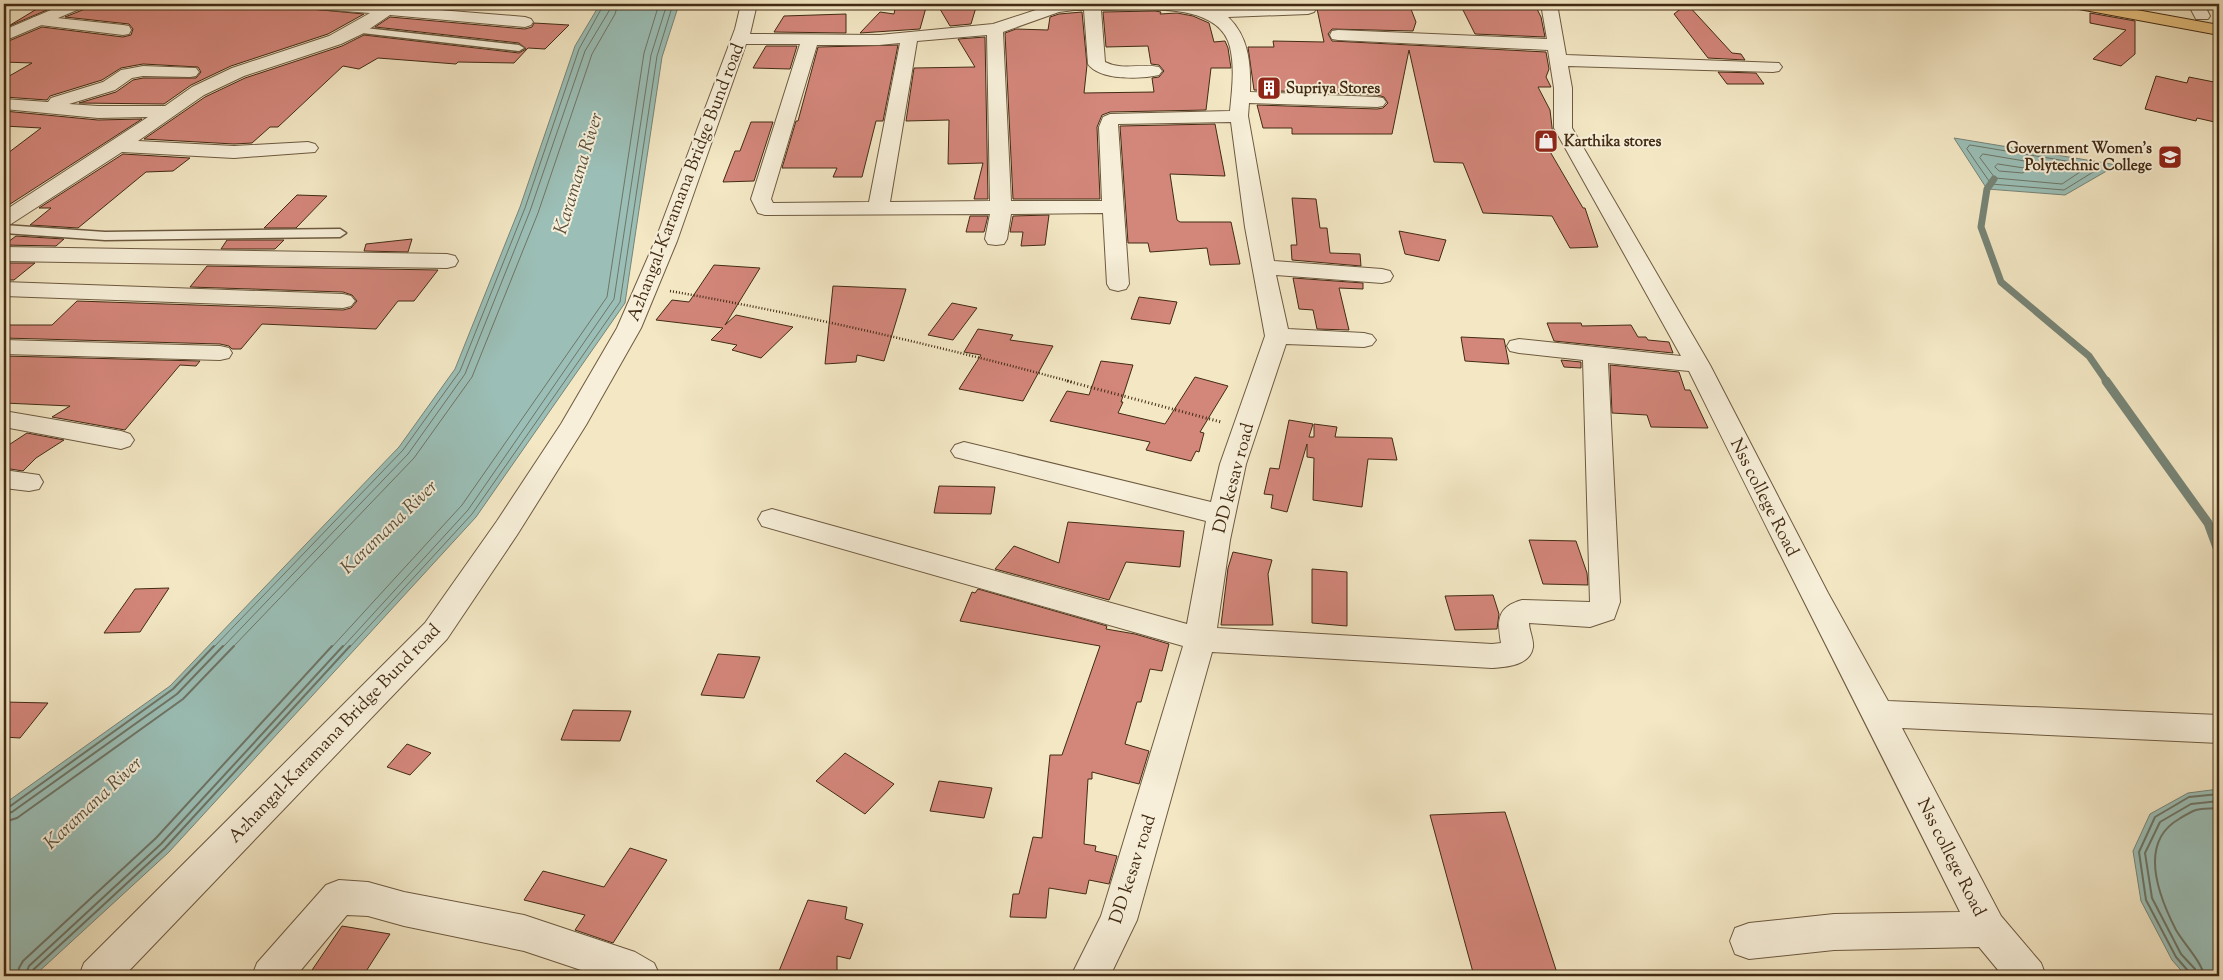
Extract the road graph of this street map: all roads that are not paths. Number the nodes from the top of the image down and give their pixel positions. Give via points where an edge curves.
1 (78, 4) edge
2 (317, 4) edge
3 (748, 4) edge
4 (1092, 4) edge
5 (1180, 4) edge
6 (1549, 4) edge
7 (2079, 4) edge
8 (2137, 4) edge
9 (392, 6) edge
10 (1308, 9) dead end
11 (2199, 10) edge
12 (1210, 13) junction
13 (2219, 19) edge
14 (38, 21) junction
15 (526, 22) dead end
16 (995, 29) junction
17 (123, 30) dead end
18 (356, 30) junction
19 (2219, 30) edge
20 (1338, 35) dead end
21 (4, 36) edge
22 (910, 36) junction
23 (739, 39) junction
24 (810, 40) junction
25 (519, 48) dead end
26 (1557, 52) junction
27 (1773, 67) dead end
28 (1153, 71) dead end
29 (190, 72) dead end
30 (1377, 102) dead end
31 (4, 104) edge
32 (1239, 106) junction
33 (39, 108) junction
34 (169, 112) junction
35 (118, 146) junction
36 (308, 148) dead end
37 (1114, 207) junction
38 (1001, 208) junction
39 (878, 209) junction
40 (4, 220) edge
41 (4, 229) edge
42 (340, 233) dead end
43 (996, 239) dead end
44 (4, 254) edge
45 (446, 261) dead end
46 (1265, 267) junction
47 (1382, 276) dead end
48 (1118, 284) dead end
49 (4, 289) edge
50 (343, 301) dead end
51 (1277, 336) junction
52 (1364, 340) dead end
53 (1519, 346) dead end
54 (4, 347) edge
55 (220, 353) dead end
56 (1595, 355) junction
57 (1698, 365) junction
58 (8, 424) edge
59 (121, 440) dead end
60 (964, 451) dead end
61 (1222, 515) junction
62 (772, 519) dead end
63 (1200, 639) junction
64 (1878, 714) junction
65 (2219, 729) edge
66 (1988, 929) junction
67 (1748, 941) dead end
68 (98, 976) edge
69 (271, 976) edge
70 (640, 976) edge
71 (1090, 976) edge
72 (2027, 976) edge

1 - 14 street
2 - 9 street
3 - 23 street, Azhangal-Karamana Bridge Bund road
4 - 5 street, DD kesav road
4 - 16 street, DD kesav road via 1056,8
4 - 28 street via 1097,64 1105,70
5 - 12 street, DD kesav road
6 - 26 street, Nss college Road
7 - 19 main road
8 - 11 main road
9 - 15 street
9 - 18 street
10 - 12 street
11 - 13 main road
12 - 32 street, DD kesav road via 1230,28 1238,45 1242,71
14 - 17 street
14 - 21 street
16 - 22 street, DD kesav road
16 - 38 street
18 - 25 lane
18 - 34 street via 314,48 238,72 198,92
20 - 26 street
22 - 24 street, DD kesav road via 879,40
22 - 39 street
23 - 24 street, DD kesav road
23 - 68 street, Azhangal-Karamana Bridge Bund road via 648,288 629,328 573,425 507,528 436,631
24 - 39 street via 761,199 765,209
26 - 27 street
26 - 57 street, Nss college Road via 1563,88 1563,128
29 - 33 street via 126,74 109,86
30 - 32 street
31 - 33 street
32 - 37 street via 1110,121
32 - 46 street, DD kesav road via 1256,227
33 - 34 street
34 - 35 street
35 - 36 street via 234,152
35 - 40 street
37 - 38 street
37 - 48 street
38 - 39 street
38 - 43 street
41 - 42 lane via 105,236
44 - 45 street
46 - 47 street
46 - 51 street, DD kesav road
49 - 50 street
51 - 52 street
51 - 61 street, DD kesav road via 1233,464
53 - 56 street
54 - 55 street
56 - 57 street
56 - 63 street via 1603,611 1590,615 1522,611 1516,615 1513,624 1517,647 1510,654 1492,656
57 - 64 street, Nss college Road
58 - 59 street
60 - 61 street
61 - 63 street, DD kesav road
62 - 63 street
63 - 71 street, DD kesav road via 1118,920
64 - 65 street
64 - 66 street, Nss college Road
66 - 67 street via 1834,932
66 - 72 street, Nss college Road
69 - 70 street via 339,897 368,899 524,933 621,965

